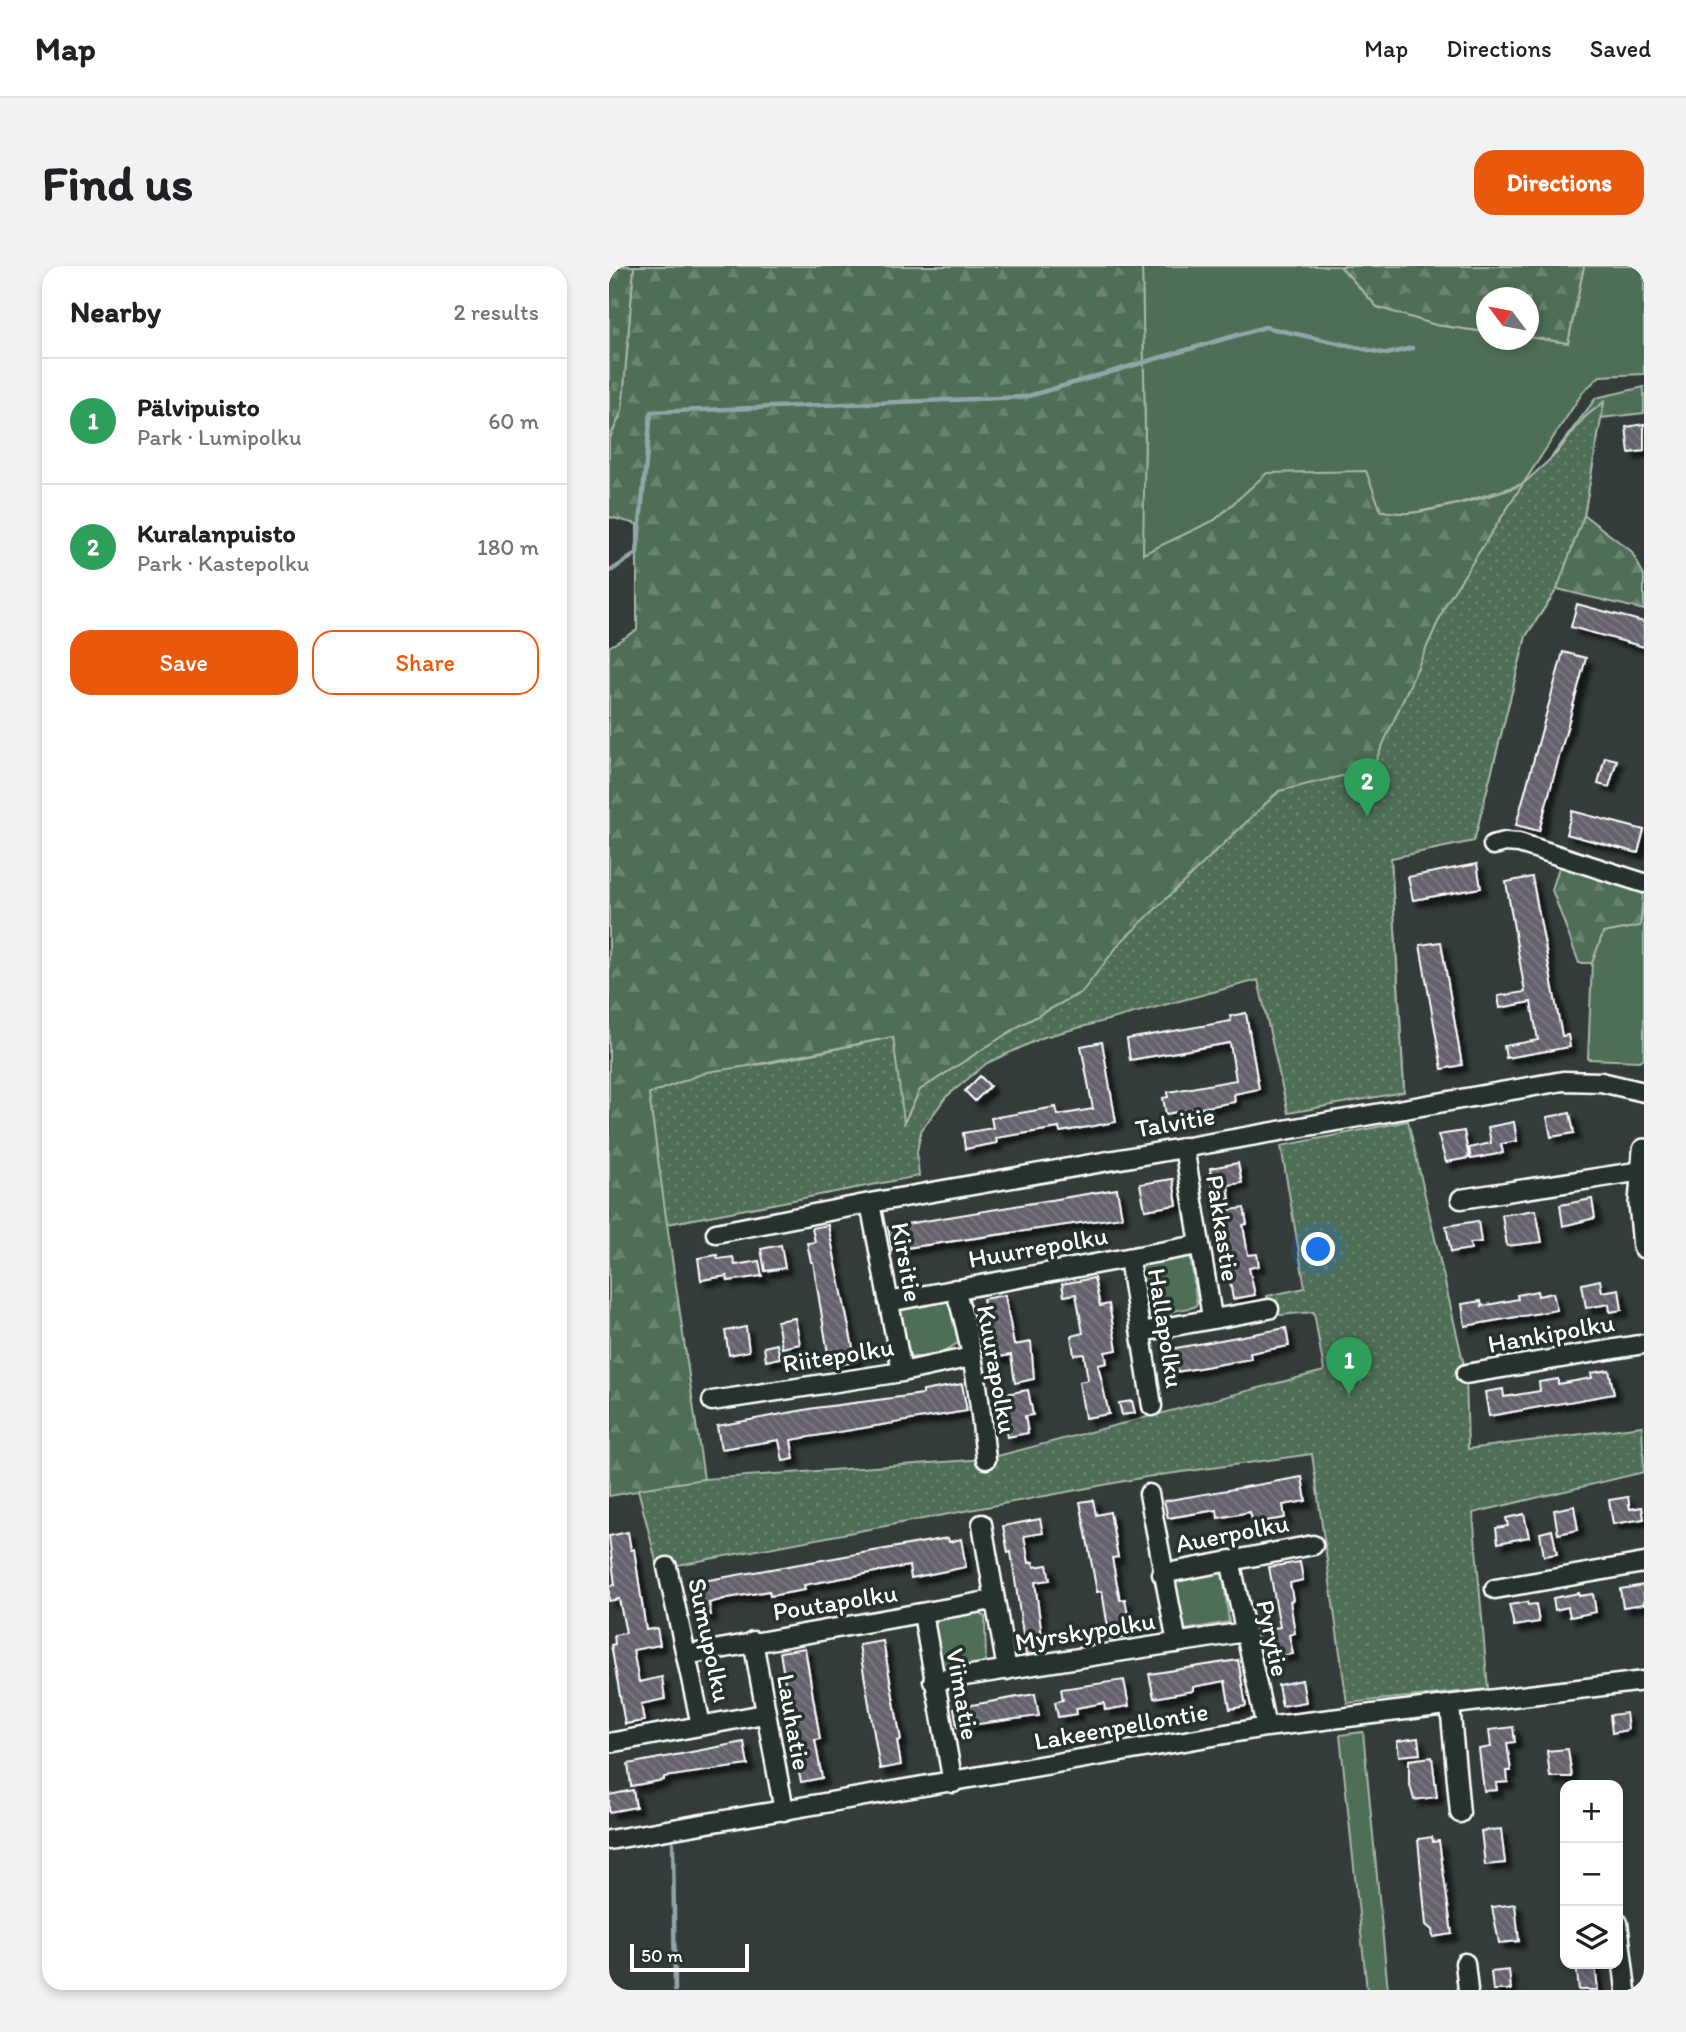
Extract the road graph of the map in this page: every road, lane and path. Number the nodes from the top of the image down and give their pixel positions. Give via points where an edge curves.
1 (1493, 845) dead end
2 (1644, 883) edge
3 (1644, 1092) edge
4 (1184, 1147) junction
5 (1643, 1161) edge
6 (1461, 1199) dead end
7 (870, 1203) junction
8 (1642, 1203) edge
9 (716, 1233) dead end
10 (1198, 1245) junction
11 (1644, 1247) edge
12 (1129, 1258) junction
13 (955, 1289) junction
14 (888, 1302) junction
15 (1269, 1309) dead end
16 (1212, 1317) junction
17 (1140, 1332) junction
18 (1644, 1344) edge
19 (971, 1357) junction
20 (902, 1372) junction
21 (1466, 1374) dead end
22 (712, 1401) dead end
23 (1151, 1406) dead end
24 (986, 1459) dead end
25 (1149, 1493) dead end
26 (982, 1524) dead end
27 (1313, 1545) dead end
28 (1230, 1560) junction
29 (1644, 1563) edge
30 (667, 1567) dead end
31 (1162, 1574) junction
32 (1495, 1589) dead end
33 (993, 1600) junction
34 (923, 1614) junction
35 (1245, 1632) junction
36 (753, 1642) junction
37 (1177, 1643) junction
38 (686, 1655) junction
39 (1007, 1670) junction
40 (933, 1681) junction
41 (1644, 1681) edge
42 (1450, 1705) junction
43 (764, 1714) junction
44 (701, 1725) junction
45 (1266, 1727) junction
46 (609, 1743) edge
47 (953, 1783) junction
48 (784, 1811) junction
49 (1460, 1813) dead end
50 (609, 1840) edge
51 (1465, 1963) dead end
52 (1623, 1965) edge
53 (1468, 1990) edge
54 (1626, 1990) edge

1 - 2 street via 1519,843
3 - 4 street, Talvitie via 1563,1081
4 - 7 street, Talvitie
4 - 10 street, Pakkastie
5 - 6 street
5 - 8 street
7 - 9 street, Talvitie
7 - 14 street, Kirsitie
8 - 11 street
10 - 12 street, Huurrepolku
10 - 16 street, Pakkastie
12 - 13 street, Huurrepolku
12 - 17 street, Hallapolku
13 - 14 street, Huurrepolku
13 - 19 street, Kuurapolku
14 - 20 street, Kirsitie
15 - 16 street
16 - 17 street
17 - 23 street, Hallapolku
18 - 21 street, Hankipolku
19 - 20 street, Riitepolku
19 - 24 street, Kuurapolku
20 - 22 street, Riitepolku
25 - 31 street
26 - 33 street
27 - 28 street, Auerpolku
28 - 31 street, Auerpolku
28 - 35 street, Pyrytie
29 - 32 street
30 - 38 street, Sumupolku
31 - 37 street
33 - 34 street, Poutapolku
33 - 39 street
34 - 36 street, Poutapolku
34 - 40 street, Viimatie
35 - 37 street, Myrskypolku
35 - 45 street, Pyrytie
36 - 38 street, Poutapolku
36 - 43 street, Lauhatie
37 - 39 street, Myrskypolku
38 - 44 street, Sumupolku
39 - 40 street, Myrskypolku
40 - 47 street, Viimatie
41 - 42 street, Lakeenpellontie
42 - 45 street, Lakeenpellontie
42 - 49 street
43 - 44 street
43 - 48 street, Lauhatie
44 - 46 street
45 - 47 street, Lakeenpellontie
47 - 48 street, Lakeenpellontie
48 - 50 street, Lakeenpellontie
51 - 53 street
52 - 54 street

